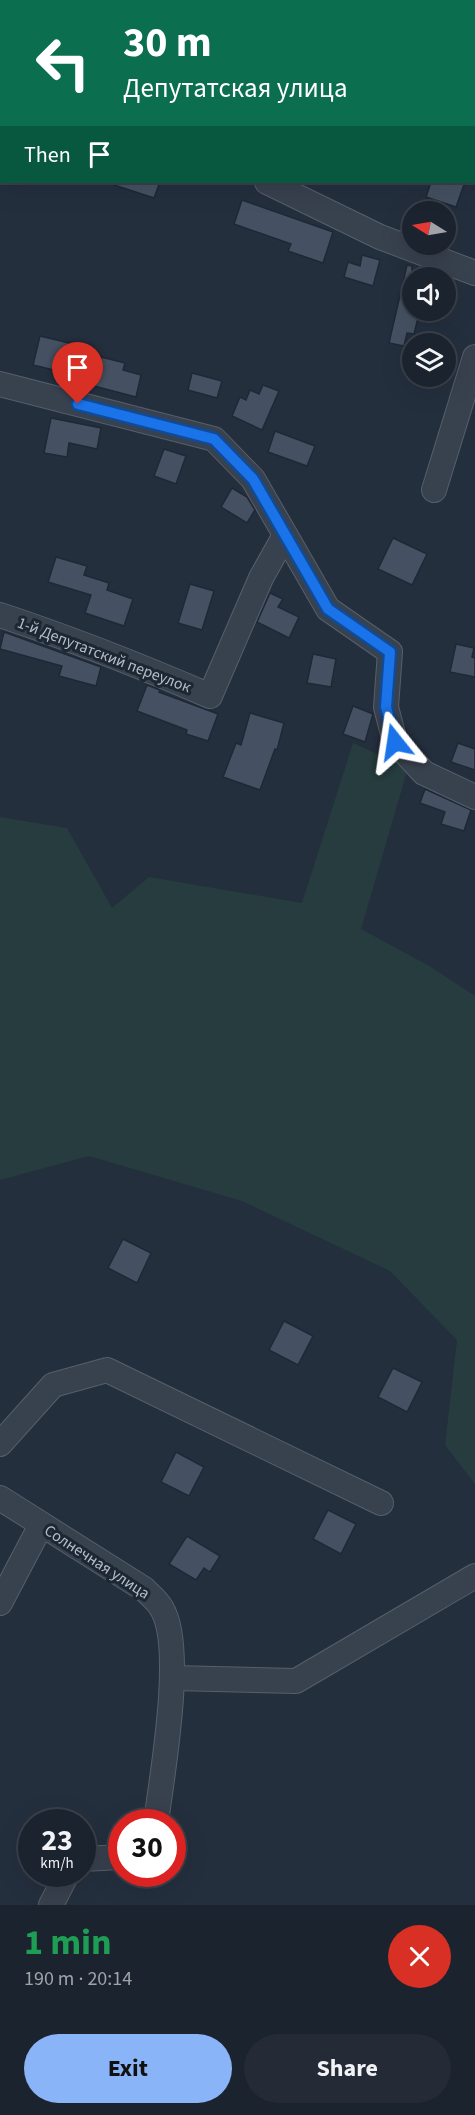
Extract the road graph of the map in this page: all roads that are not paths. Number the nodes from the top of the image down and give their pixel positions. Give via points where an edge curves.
1 (269, 183) edge
2 (475, 273) edge
3 (475, 357) edge
4 (0, 384) edge
5 (434, 490) dead end
6 (285, 535) junction
7 (0, 615) edge
8 (475, 797) edge
9 (0, 1444) edge
10 (0, 1498) edge
11 (381, 1503) dead end
12 (41, 1525) junction
13 (475, 1576) edge
14 (0, 1603) edge
15 (173, 1678) junction
16 (158, 1809) edge
17 (60, 1887) edge
18 (51, 1905) edge

1 - 2 street via 381,237
3 - 5 street
4 - 6 street via 214,439 253,479
6 - 7 street, 1-й Депутатский переулок via 261,578 210,696 138,664
6 - 8 street via 328,609 390,652 386,707 395,742 424,773
9 - 11 street via 53,1385 107,1370
10 - 12 street, Солнечная улица
12 - 14 street
12 - 15 street, Солнечная улица via 144,1588 163,1609 169,1629
13 - 15 street via 296,1681
15 - 16 street, Солнечная улица
17 - 18 street

